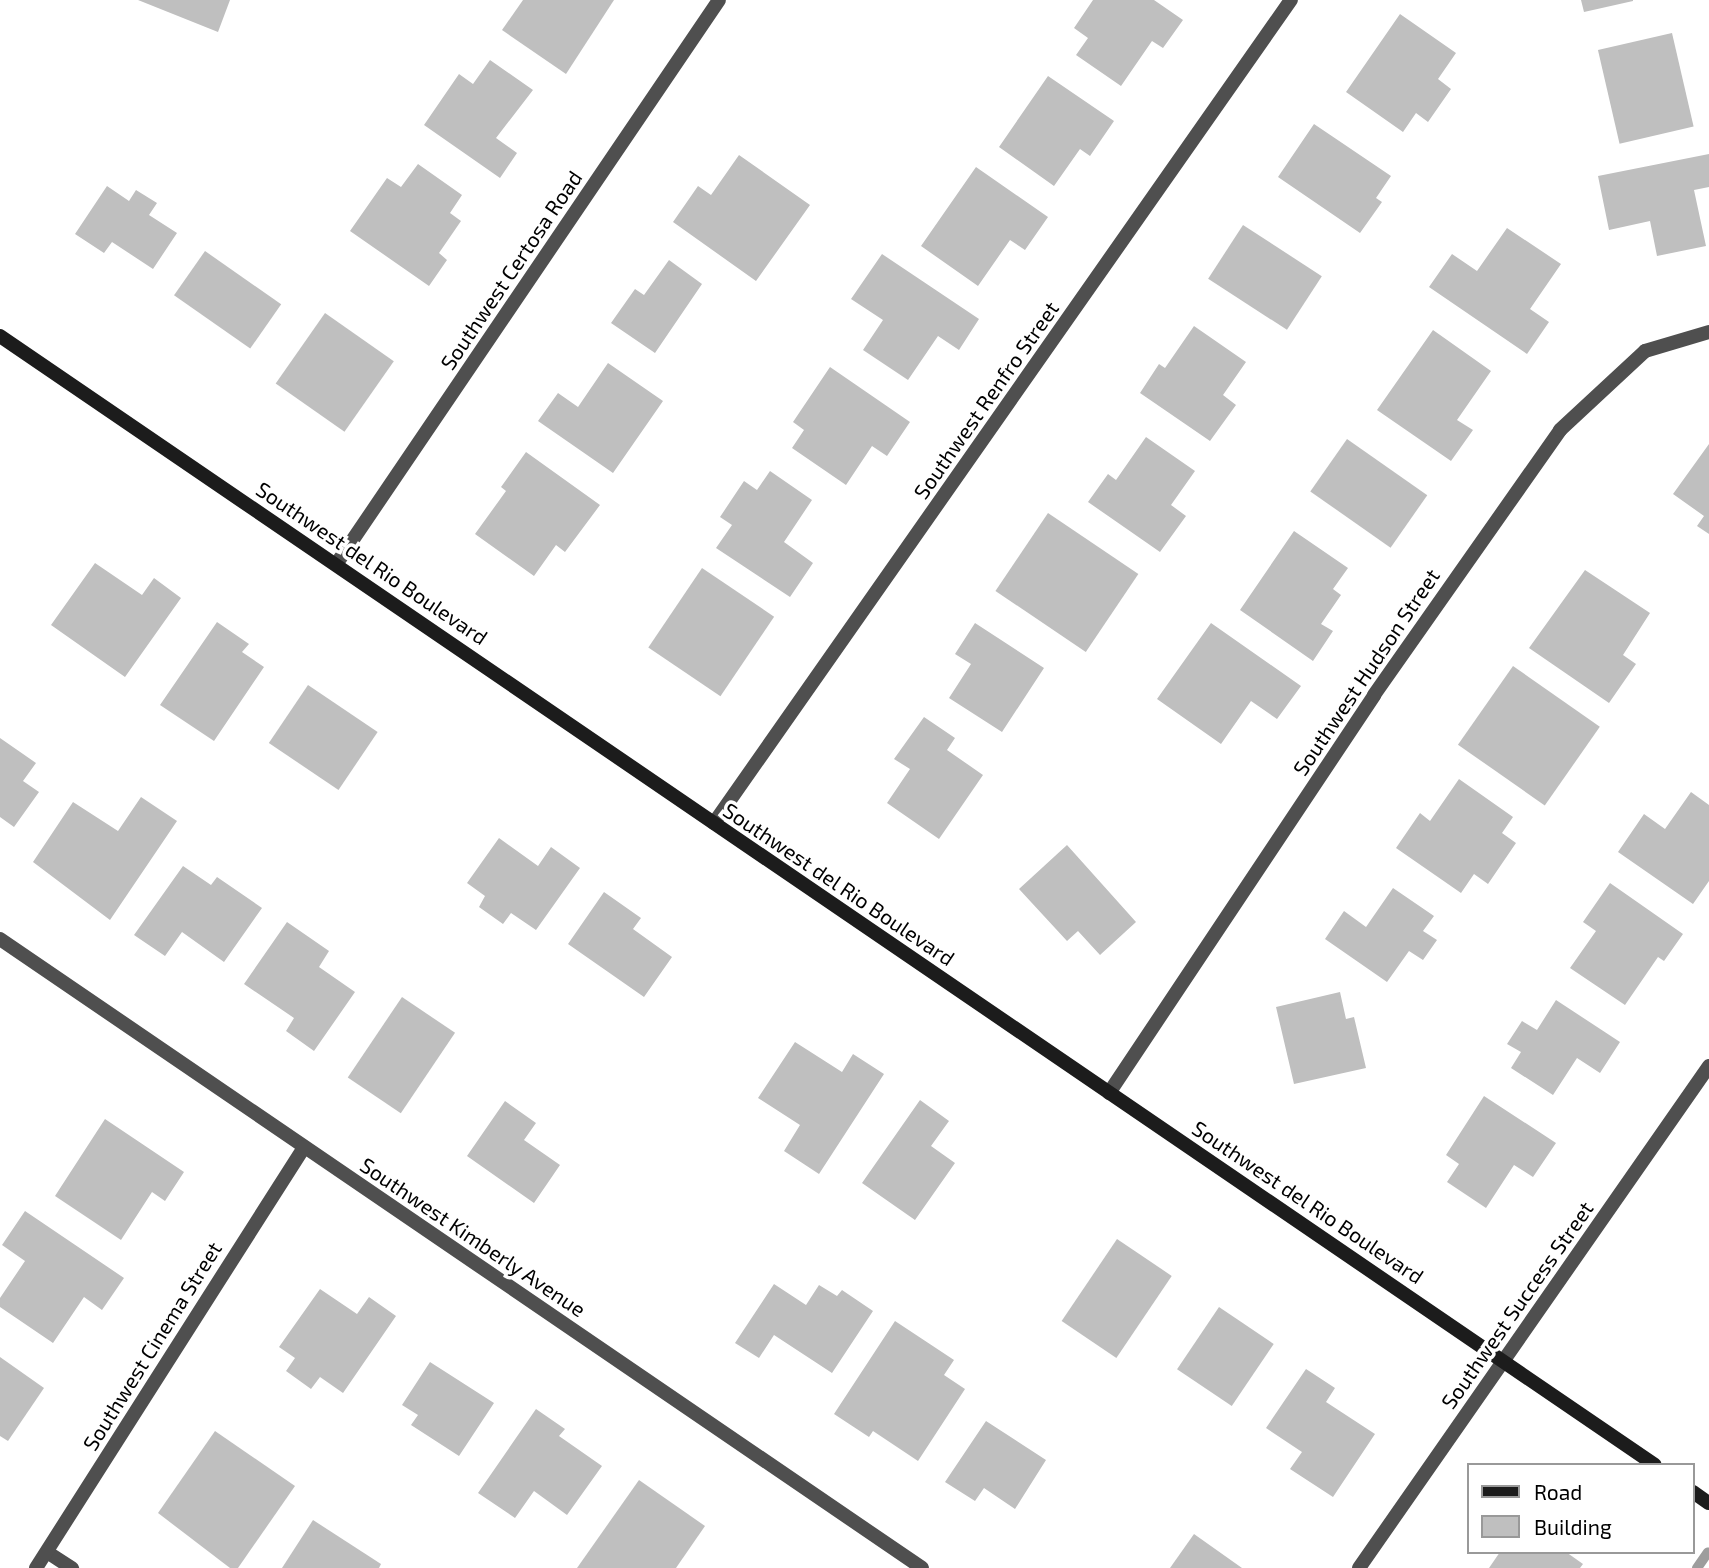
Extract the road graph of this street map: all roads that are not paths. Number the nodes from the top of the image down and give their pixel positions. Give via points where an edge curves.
1 (719, 0) edge
2 (1291, 0) edge
3 (1709, 332) edge
4 (0, 336) edge
5 (337, 564) junction
6 (714, 823) junction
7 (0, 939) edge
8 (1709, 1066) edge
9 (1109, 1093) junction
10 (304, 1147) junction
11 (1504, 1359) junction
12 (1652, 1463) edge
13 (47, 1552) junction
14 (36, 1568) edge
15 (72, 1568) edge
16 (922, 1568) edge
17 (1359, 1568) edge

1 - 5 street, Southwest Certosa Road
2 - 6 street, Southwest Renfro Street
3 - 9 street, Southwest Hudson Street via 1645,351 1560,430 1374,695
4 - 5 street, Southwest del Rio Boulevard
5 - 6 street, Southwest del Rio Boulevard
6 - 9 street, Southwest del Rio Boulevard
7 - 10 street, Southwest Kimberly Avenue
8 - 11 street, Southwest Success Street
9 - 11 street, Southwest del Rio Boulevard
10 - 13 street, Southwest Cinema Street
10 - 16 street, Southwest Kimberly Avenue
11 - 12 street, Southwest del Rio Boulevard
11 - 17 street, Southwest Success Street
13 - 14 street, Southwest Cinema Street
13 - 15 street

